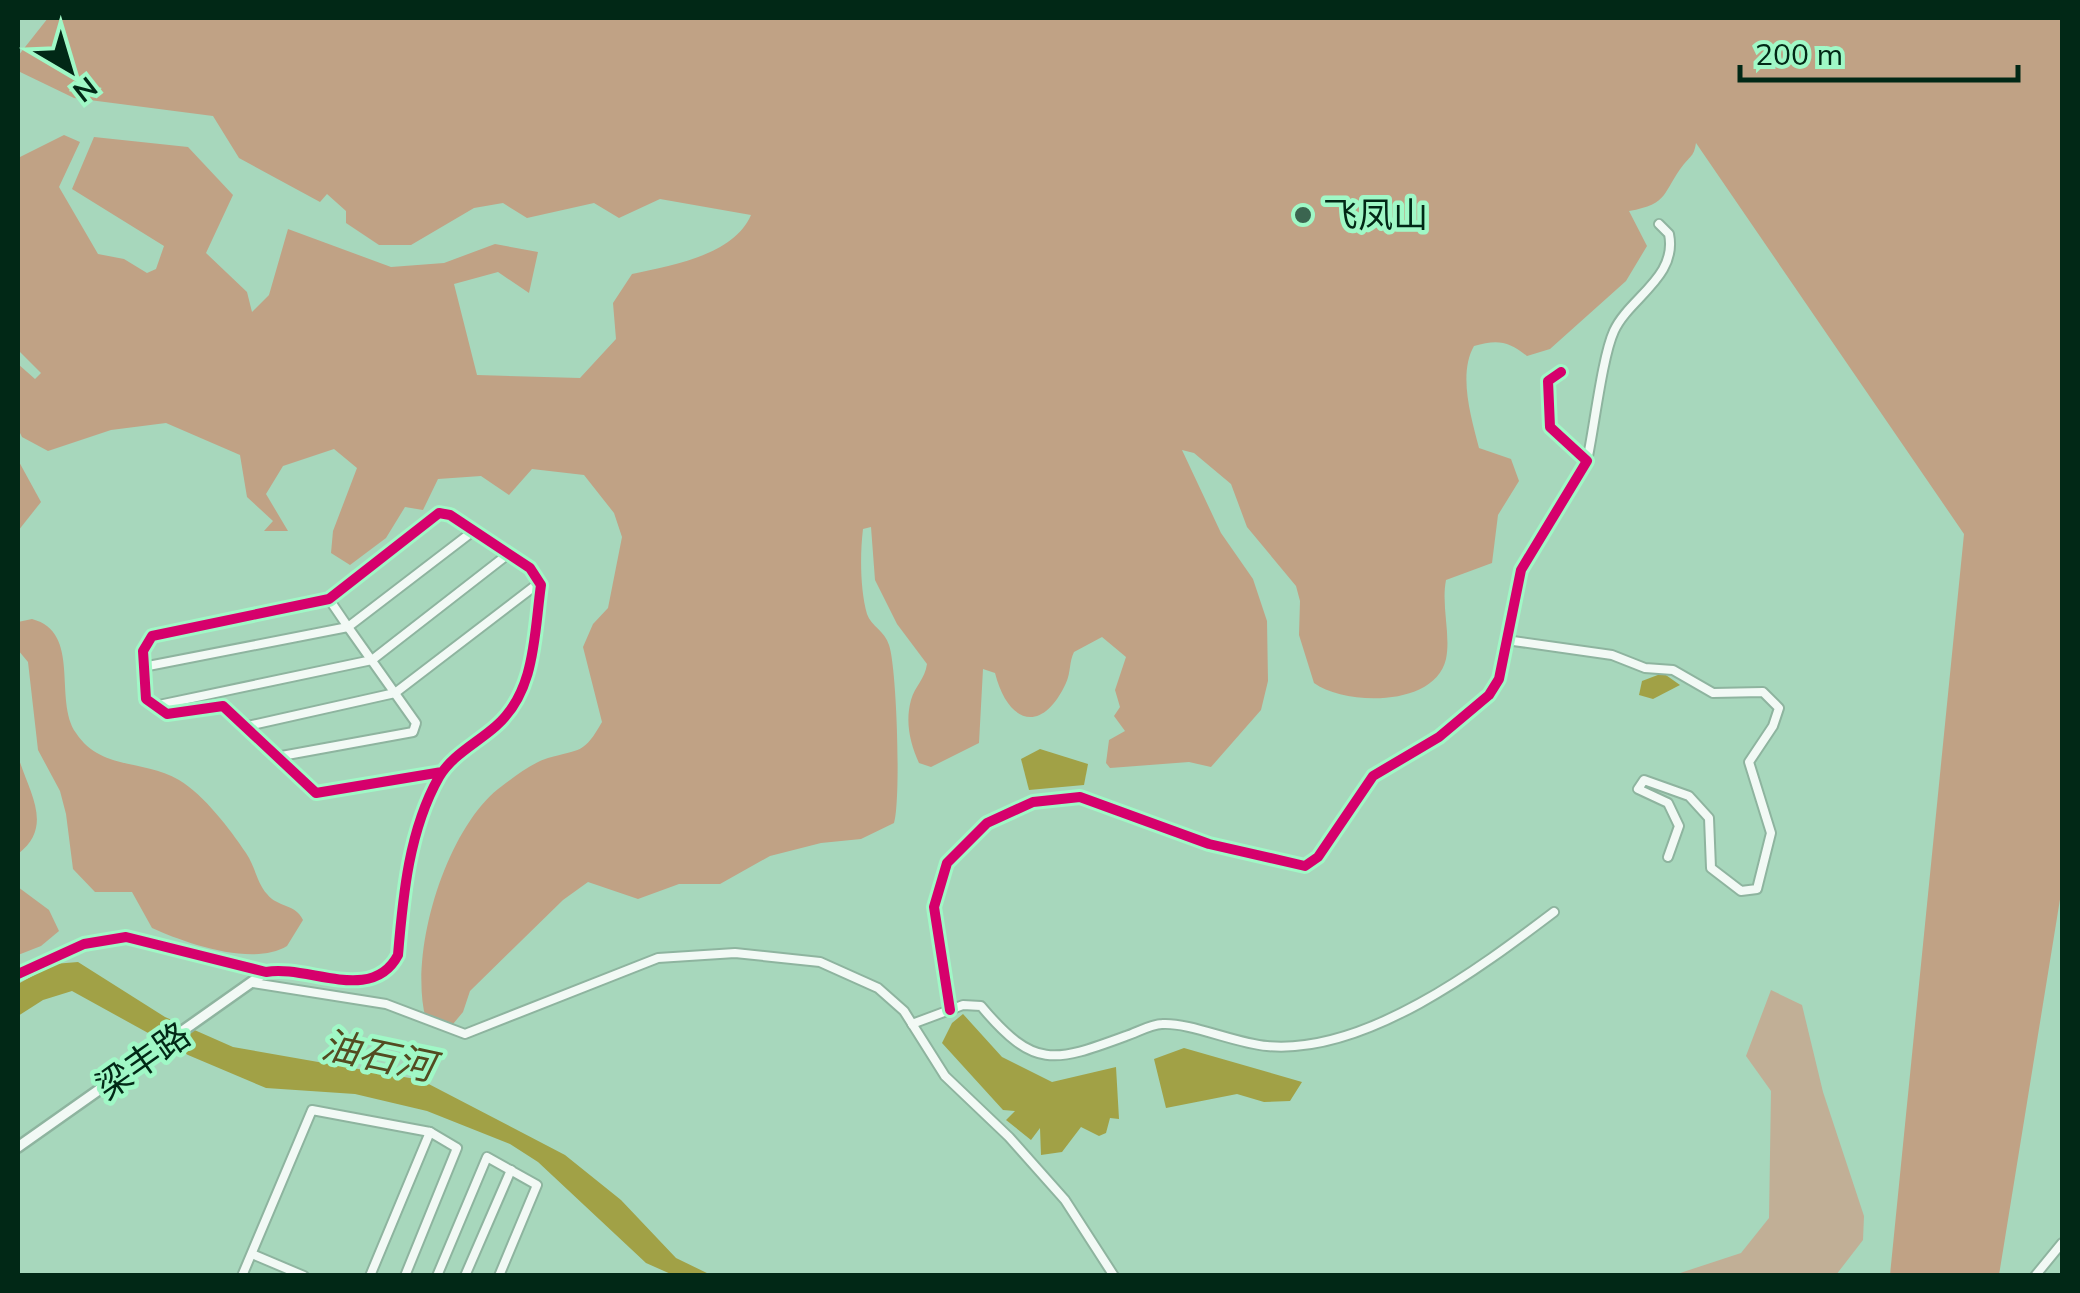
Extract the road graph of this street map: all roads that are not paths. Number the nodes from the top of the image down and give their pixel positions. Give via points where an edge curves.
1 (1660, 224) dead end
2 (1562, 372) dead end
3 (1588, 461) junction
4 (472, 532) junction
5 (508, 555) junction
6 (540, 582) junction
7 (329, 599) junction
8 (348, 627) junction
9 (1506, 640) junction
10 (372, 660) junction
11 (144, 667) junction
12 (395, 693) junction
13 (154, 706) junction
14 (243, 727) junction
15 (276, 757) junction
16 (442, 772) junction
17 (1668, 858) dead end
18 (1554, 912) dead end
19 (266, 972) junction
20 (18, 974) edge
21 (254, 983) junction
22 (950, 1010) junction
23 (912, 1024) junction
24 (430, 1132) junction
25 (18, 1147) edge
26 (510, 1170) junction
27 (2062, 1243) edge
28 (252, 1254) junction
29 (242, 1276) edge
30 (304, 1276) edge
31 (370, 1276) edge
32 (405, 1276) edge
33 (436, 1276) edge
34 (465, 1276) edge
35 (500, 1276) edge
36 (1114, 1276) edge
37 (2035, 1276) edge

1 - 3 street via 1670,234 1669,257 1614,330
2 - 3 street via 1548,380 1550,427
3 - 9 street via 1520,570
4 - 5 street
4 - 7 street via 439,513
4 - 8 street
5 - 6 street
5 - 10 street
6 - 12 street
6 - 16 street via 521,698
7 - 8 street
7 - 11 street via 152,636
8 - 10 street
8 - 11 street
9 - 17 street via 1673,670 1713,693 1764,692 1780,708 1749,762 1771,832 1756,889 1740,891 1711,868 1709,818 1689,796 1644,780 1638,789 1668,803 1679,826
9 - 22 street via 1489,695 1439,737 1373,776 1305,866 1209,844 1080,797 1033,802 987,823 947,863 934,908
10 - 12 street
10 - 13 street
11 - 13 street via 146,699
12 - 14 street
12 - 15 street via 416,724 414,732
13 - 14 street via 167,714 222,706
14 - 15 street
15 - 16 street via 316,793
16 - 19 street via 413,846 393,965 374,978
18 - 22 street via 1406,1009 1306,1046 1267,1046 1162,1024 1064,1059 1032,1054 981,1006
19 - 20 street via 126,937 84,944
19 - 21 street, 梁丰路
21 - 23 street via 386,1004 464,1034 640,963 735,954 820,962 878,988
21 - 25 street, 梁丰路
22 - 23 street
23 - 36 street via 944,1076 1065,1200
24 - 28 street via 312,1110
24 - 31 street
24 - 32 street via 457,1148
26 - 33 street via 487,1157
26 - 34 street
26 - 35 street via 537,1185
27 - 37 street
28 - 29 street
28 - 30 street

